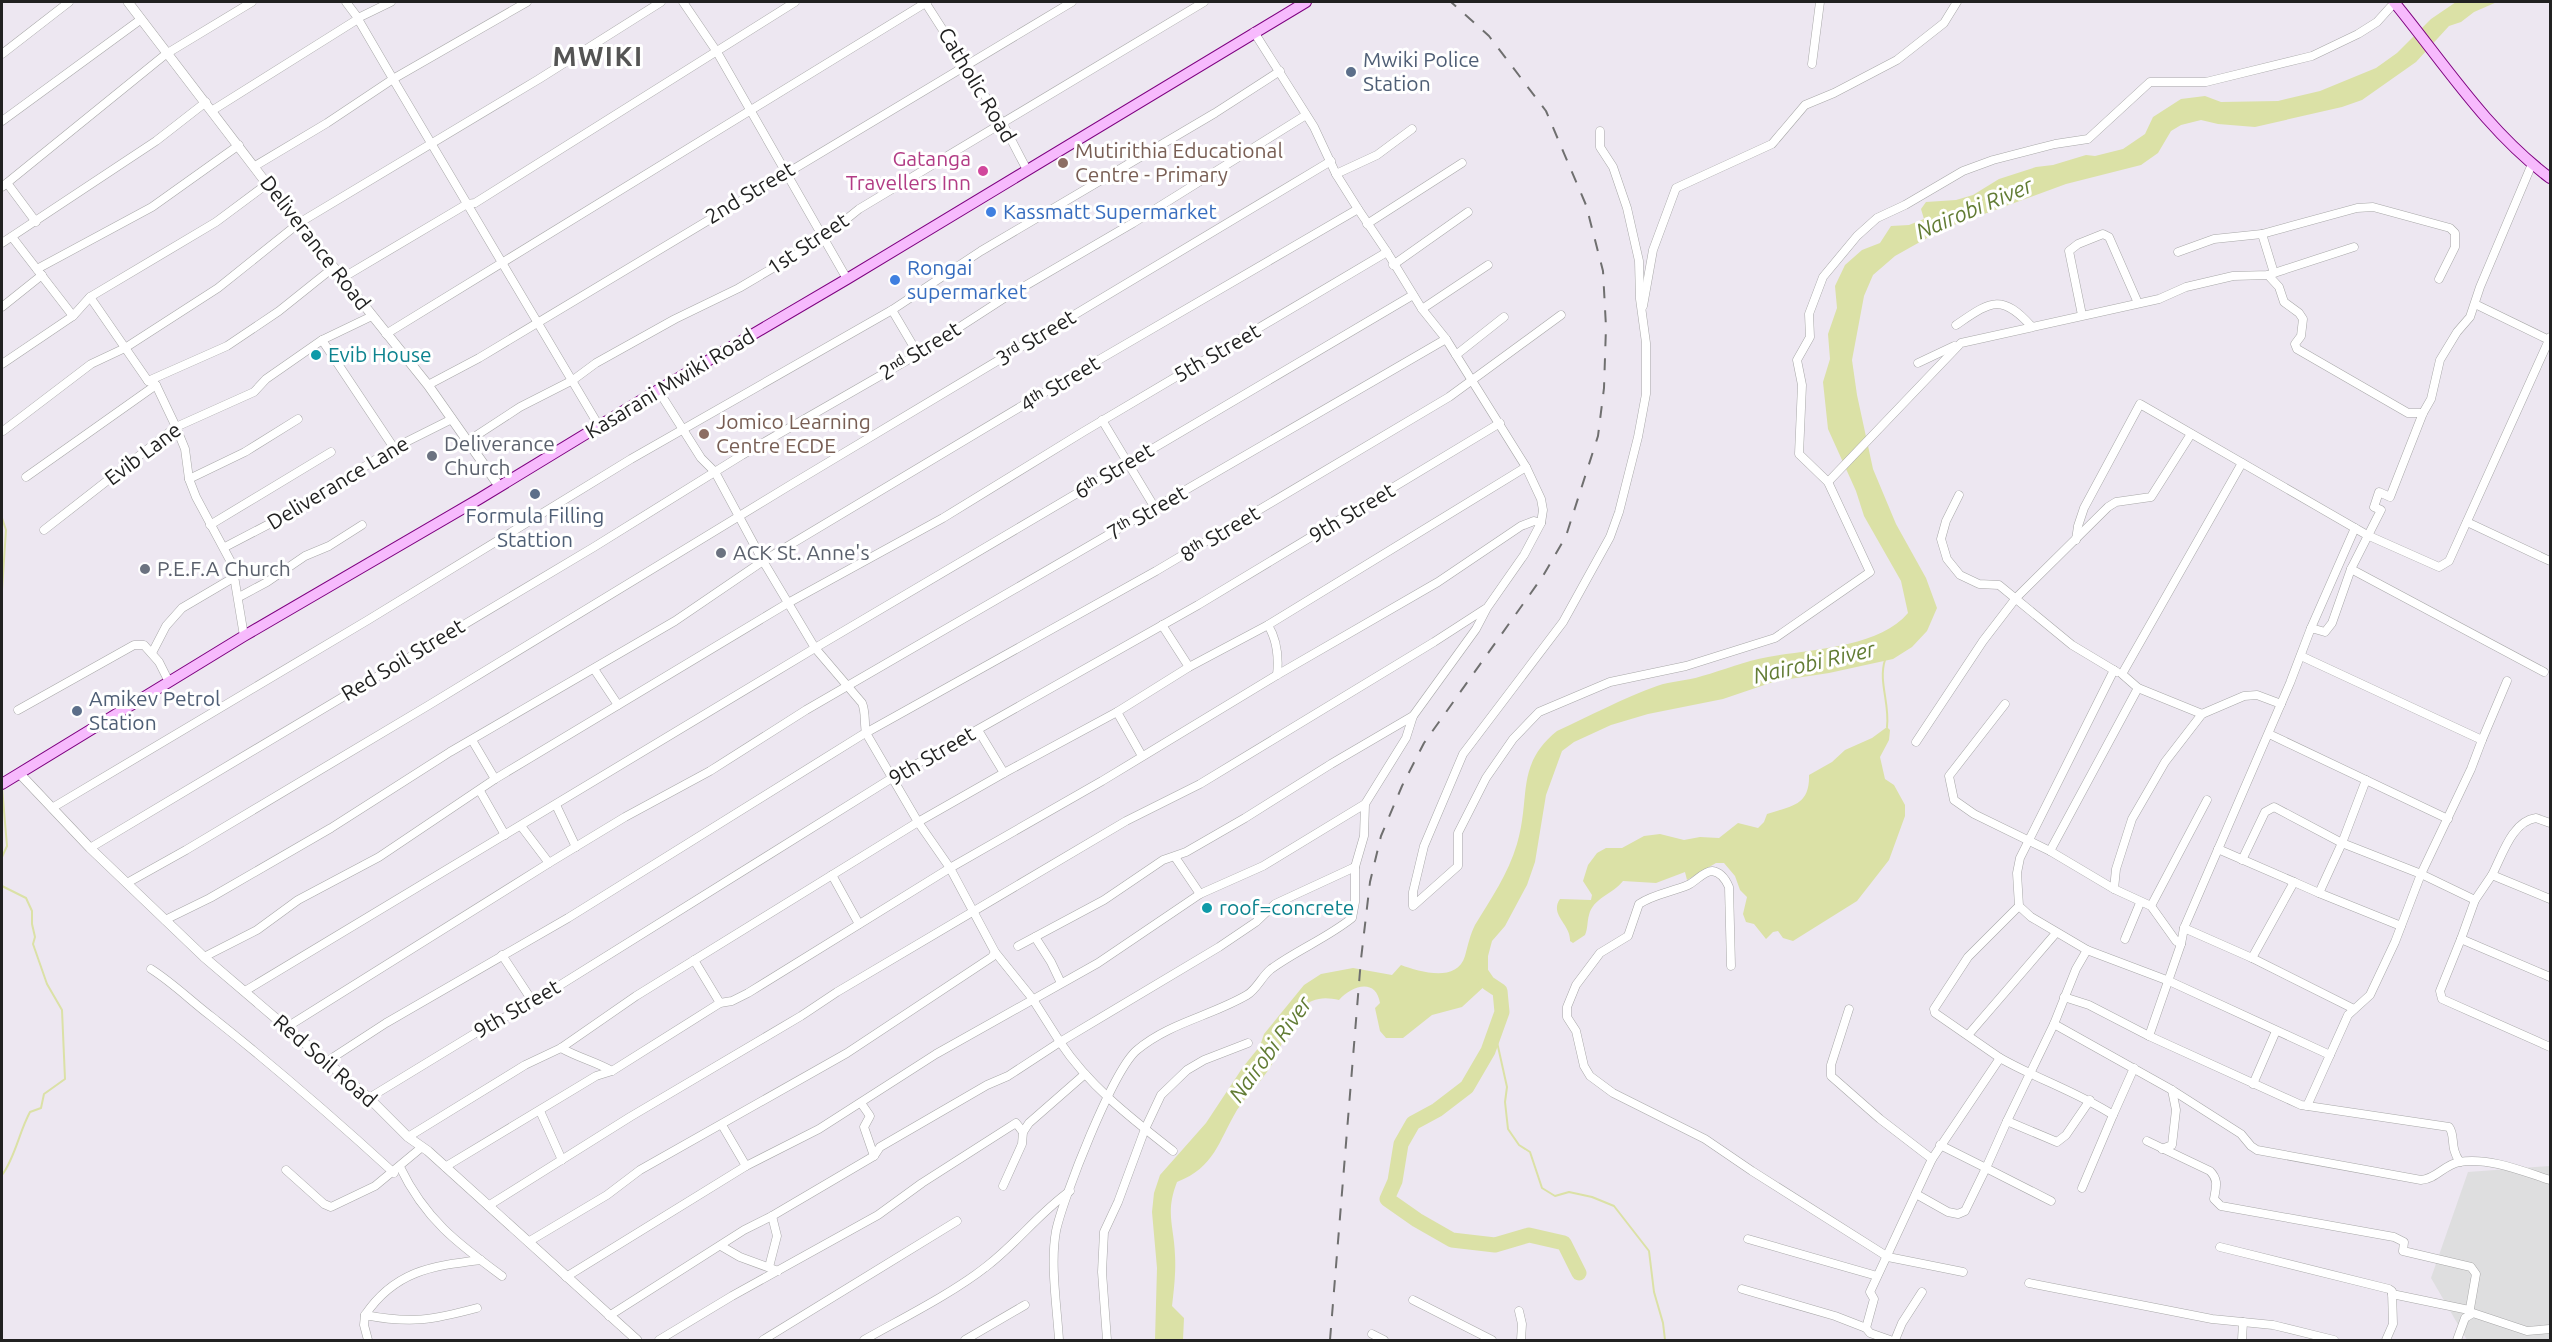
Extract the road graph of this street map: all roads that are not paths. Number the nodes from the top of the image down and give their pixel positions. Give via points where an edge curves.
1 (69, 2) edge
2 (128, 2) edge
3 (252, 2) edge
4 (346, 2) edge
5 (391, 2) edge
6 (527, 2) edge
7 (661, 2) edge
8 (683, 2) edge
9 (795, 2) edge
10 (926, 2) edge
11 (1072, 2) edge
12 (1204, 2) edge
13 (1306, 2) edge
14 (1820, 2) edge
15 (1957, 2) edge
16 (2394, 2) edge
17 (357, 18) junction
18 (140, 20) junction
19 (1254, 32) junction
20 (717, 52) junction
21 (2, 54) edge
22 (166, 54) junction
23 (965, 64) junction
24 (1812, 64) dead end
25 (1280, 71) junction
26 (393, 79) junction
27 (206, 102) junction
28 (213, 110) junction
29 (750, 110) junction
30 (1306, 115) junction
31 (2, 121) edge
32 (1003, 124) junction
33 (1412, 129) dead end
34 (1600, 131) dead end
35 (431, 143) junction
36 (239, 145) junction
37 (1331, 161) junction
38 (1462, 163) dead end
39 (2532, 164) junction
40 (255, 166) junction
41 (1027, 170) junction
42 (786, 171) junction
43 (1336, 174) junction
44 (2550, 177) edge
45 (267, 184) junction
46 (4, 185) edge
47 (466, 204) junction
48 (1358, 209) junction
49 (1468, 212) dead end
50 (36, 222) junction
51 (299, 223) junction
52 (1367, 224) junction
53 (2262, 234) junction
54 (12, 237) junction
55 (822, 239) junction
56 (2, 243) edge
57 (2354, 247) dead end
58 (1387, 252) junction
59 (2178, 252) dead end
60 (501, 263) junction
61 (1393, 265) junction
62 (1488, 265) dead end
63 (334, 267) junction
64 (40, 272) junction
65 (2271, 274) junction
66 (344, 277) junction
67 (847, 279) junction
68 (2439, 279) dead end
69 (1413, 295) junction
70 (90, 297) junction
71 (2138, 303) junction
72 (2475, 304) junction
73 (2, 307) edge
74 (1422, 309) junction
75 (892, 310) junction
76 (1561, 315) dead end
77 (2082, 315) junction
78 (74, 316) junction
79 (372, 316) junction
80 (1504, 317) dead end
81 (1641, 318) junction
82 (538, 322) junction
83 (1956, 326) dead end
84 (2032, 327) junction
85 (386, 334) junction
86 (1446, 339) junction
87 (2550, 339) edge
88 (322, 340) junction
89 (1961, 343) junction
90 (125, 348) junction
91 (918, 354) junction
92 (1456, 355) junction
93 (1918, 363) dead end
94 (2, 364) edge
95 (1471, 379) junction
96 (148, 381) junction
97 (573, 381) junction
98 (156, 385) junction
99 (428, 385) junction
100 (658, 390) junction
101 (2423, 413) junction
102 (298, 419) dead end
103 (452, 419) junction
104 (1102, 420) junction
105 (1500, 423) junction
106 (599, 426) junction
107 (176, 427) junction
108 (685, 430) junction
109 (3, 431) dead end
110 (2191, 434) junction
111 (468, 441) junction
112 (394, 447) junction
113 (331, 452) dead end
114 (1128, 463) junction
115 (2242, 463) junction
116 (1526, 467) junction
117 (715, 472) junction
118 (27, 477) dead end
119 (189, 479) junction
120 (1828, 482) junction
121 (500, 486) junction
122 (1959, 495) dead end
123 (1155, 508) junction
124 (741, 516) junction
125 (2467, 522) junction
126 (1541, 523) junction
127 (210, 525) junction
128 (363, 525) dead end
129 (2355, 528) junction
130 (44, 530) dead end
131 (2367, 535) junction
132 (2076, 540) junction
133 (225, 547) junction
134 (763, 561) junction
135 (2550, 561) edge
136 (2351, 569) junction
137 (233, 578) junction
138 (239, 597) junction
139 (2016, 598) junction
140 (788, 603) junction
141 (1486, 608) junction
142 (1162, 625) junction
143 (1268, 625) junction
144 (2311, 628) junction
145 (244, 636) junction
146 (815, 648) junction
147 (152, 652) junction
148 (2301, 656) junction
149 (1189, 667) junction
150 (594, 669) junction
151 (2118, 672) junction
152 (2544, 672) dead end
153 (1277, 675) junction
154 (2507, 681) dead end
155 (169, 682) junction
156 (849, 687) junction
157 (2139, 688) junction
158 (2005, 704) dead end
159 (2281, 704) junction
160 (618, 705) junction
161 (18, 710) dead end
162 (1117, 712) junction
163 (2202, 714) junction
164 (1413, 716) junction
165 (978, 730) junction
166 (866, 733) junction
167 (2268, 734) junction
168 (472, 740) junction
169 (2482, 740) junction
170 (1916, 742) dead end
171 (1142, 756) junction
172 (1004, 772) junction
173 (20, 774) junction
174 (892, 778) junction
175 (495, 779) junction
176 (2366, 780) junction
177 (3, 783) edge
178 (480, 791) junction
179 (2207, 800) dead end
180 (1365, 804) junction
181 (556, 805) junction
182 (52, 808) junction
183 (2448, 819) junction
184 (918, 822) junction
185 (2550, 823) edge
186 (521, 826) junction
187 (505, 835) junction
188 (2027, 841) junction
189 (2342, 843) junction
190 (576, 847) junction
191 (90, 848) junction
192 (2218, 849) junction
193 (2050, 851) junction
194 (1175, 857) junction
195 (2242, 860) junction
196 (549, 863) junction
197 (1355, 867) junction
198 (950, 868) junction
199 (2421, 874) junction
200 (832, 875) junction
201 (2492, 875) junction
202 (2295, 882) junction
203 (127, 883) junction
204 (2114, 889) junction
205 (2319, 893) junction
206 (1200, 894) junction
207 (2550, 899) edge
208 (2475, 900) junction
209 (2140, 903) junction
210 (2019, 906) junction
211 (2151, 906) junction
212 (974, 913) junction
213 (165, 920) junction
214 (859, 924) junction
215 (2401, 926) junction
216 (2184, 928) junction
217 (2056, 933) junction
218 (1035, 937) junction
219 (2125, 939) dead end
220 (2461, 939) junction
221 (2181, 944) junction
222 (1018, 946) dead end
223 (2087, 950) junction
224 (995, 952) junction
225 (502, 955) junction
226 (204, 957) junction
227 (2252, 958) junction
228 (694, 960) junction
229 (1731, 966) dead end
230 (151, 969) dead end
231 (2550, 977) edge
232 (2169, 981) junction
233 (1061, 983) junction
234 (245, 991) junction
235 (2064, 997) junction
236 (1032, 998) junction
237 (533, 1002) junction
238 (720, 1003) junction
239 (1849, 1009) dead end
240 (2354, 1009) junction
241 (2054, 1024) junction
242 (287, 1027) junction
243 (2276, 1031) junction
244 (1969, 1034) junction
245 (2148, 1036) junction
246 (1060, 1042) junction
247 (1248, 1043) dead end
248 (2550, 1047) edge
249 (561, 1048) junction
250 (2330, 1055) junction
251 (2000, 1058) junction
252 (326, 1062) junction
253 (2134, 1068) junction
254 (612, 1071) junction
255 (1085, 1074) junction
256 (2029, 1074) junction
257 (2253, 1084) junction
258 (2172, 1090) junction
259 (369, 1098) junction
260 (1108, 1098) junction
261 (2090, 1100) junction
262 (861, 1103) junction
263 (2307, 1106) junction
264 (540, 1111) junction
265 (2113, 1115) junction
266 (2007, 1121) junction
267 (722, 1125) junction
268 (1145, 1128) junction
269 (1023, 1132) junction
270 (408, 1137) junction
271 (2147, 1141) dead end
272 (1940, 1144) junction
273 (422, 1147) junction
274 (2162, 1149) junction
275 (1173, 1151) dead end
276 (874, 1156) junction
277 (1932, 1159) junction
278 (562, 1160) junction
279 (2460, 1162) junction
280 (746, 1166) junction
281 (446, 1167) junction
282 (1986, 1168) junction
283 (286, 1170) dead end
284 (397, 1170) junction
285 (2550, 1180) edge
286 (1003, 1186) dead end
287 (2082, 1188) dead end
288 (1070, 1191) junction
289 (1916, 1194) junction
290 (2051, 1201) dead end
291 (488, 1206) junction
292 (771, 1216) junction
293 (957, 1221) dead end
294 (1749, 1239) dead end
295 (528, 1242) junction
296 (721, 1246) junction
297 (2220, 1247) dead end
298 (1888, 1257) junction
299 (481, 1260) junction
300 (769, 1266) junction
301 (778, 1271) junction
302 (1963, 1272) dead end
303 (502, 1276) dead end
304 (1876, 1276) junction
305 (566, 1277) junction
306 (2029, 1283) dead end
307 (1742, 1289) dead end
308 (1922, 1292) dead end
309 (2392, 1294) junction
310 (1413, 1300) dead end
311 (1024, 1305) dead end
312 (477, 1308) dead end
313 (1519, 1311) dead end
314 (2469, 1312) junction
315 (365, 1315) junction
316 (609, 1316) junction
317 (2243, 1322) junction
318 (1866, 1328) junction
319 (2550, 1329) edge
320 (1372, 1334) dead end
321 (365, 1338) edge
322 (637, 1341) edge
323 (659, 1341) edge
324 (763, 1341) edge
325 (864, 1341) edge
326 (964, 1341) edge
327 (1059, 1341) edge
328 (1107, 1341) edge
329 (1384, 1341) edge
330 (1492, 1341) edge
331 (1521, 1341) edge
332 (1890, 1341) edge
333 (1895, 1341) edge
334 (2242, 1341) edge
335 (2334, 1341) edge
336 (2386, 1341) edge
337 (2457, 1341) edge

1 - 21 street
2 - 18 street, Deliverance Road
3 - 22 street
4 - 17 street
5 - 17 street
6 - 26 street
7 - 35 street
8 - 20 street
9 - 20 street
10 - 23 street, Catholic Road
10 - 29 street
11 - 23 street, 2nd Street
12 - 32 street, 1st Street
13 - 19 main road, Kasarani Mwiki Road
14 - 24 street
15 - 81 street via 1944,23 1897,60 1805,105 1772,144 1676,188 1653,250
16 - 39 main road via 2498,132
16 - 120 street via 2377,22 2312,56 2206,82 2150,82 2088,139 2055,144 1963,171 1877,218 1823,277 1809,314 1810,337 1797,360 1802,386 1799,454
17 - 26 street
17 - 28 street
18 - 22 street, Deliverance Road
18 - 31 street
19 - 25 street
19 - 41 main road, Kasarani Mwiki Road
20 - 29 street
20 - 47 street via 475,203
22 - 27 street, Deliverance Road
22 - 46 street
23 - 32 street, Catholic Road
23 - 42 street, 2nd Street
25 - 30 street
25 - 75 street via 981,251
26 - 35 street
26 - 40 street
27 - 28 street, Deliverance Road
27 - 50 street via 156,141
28 - 36 street, Deliverance Road
29 - 42 street
29 - 60 street
30 - 37 street
30 - 91 street, 2ⁿᵈ Street
32 - 41 street, Catholic Road
32 - 55 street, 1st Street via 859,209
33 - 43 street via 1377,155
34 - 81 street via 1600,147 1613,167 1634,236
35 - 47 street
35 - 51 street
36 - 40 street, Deliverance Road
36 - 64 street via 152,207
37 - 43 street
37 - 124 street, 3ʳᵈ Street
38 - 52 street
39 - 44 main road
39 - 72 street
40 - 45 street, Deliverance Road
41 - 67 main road, Kasarani Mwiki Road
42 - 55 street
42 - 82 street, 2nd Street
43 - 48 street
45 - 51 street, Deliverance Road
45 - 70 street via 216,222
46 - 50 street
47 - 60 street
47 - 66 street
48 - 52 street
48 - 134 street, 4ᵗʰ Street
49 - 61 street
50 - 54 street
51 - 63 street, Deliverance Road
51 - 90 street via 218,288
52 - 58 street
53 - 59 street via 2214,239
53 - 65 street
53 - 68 street via 2357,208 2373,207 2436,223 2455,233 2455,247
54 - 56 street
54 - 64 street
55 - 67 street
55 - 97 street, 1st Street via 739,288 596,363
57 - 65 street
58 - 61 street
58 - 104 street, 5th Street
60 - 82 street
60 - 85 street
61 - 69 street
62 - 74 street
63 - 66 street, Deliverance Road
63 - 96 street via 227,346
64 - 73 street
64 - 78 street
65 - 71 street via 2233,276
65 - 101 street via 2284,302 2303,319 2297,349 2408,413
66 - 79 street, Deliverance Road
67 - 100 main road, Kasarani Mwiki Road
69 - 74 street
69 - 114 street, 6ᵗʰ Street
70 - 78 street
70 - 90 street
71 - 77 street
71 - 77 street via 2109,237 2103,234 2069,251
72 - 87 street
72 - 101 street via 2440,360 2431,399
74 - 86 street
75 - 91 street
75 - 108 street
76 - 95 street, 8ᵗʰ Street
77 - 84 street
78 - 94 street
79 - 85 street, Deliverance Road
79 - 88 street, Evib Lane
80 - 92 street
81 - 120 street via 1646,343 1646,394 1610,537 1563,622 1463,754 1424,846 1413,906 1458,866 1458,833 1486,778 1539,712 1610,682 1686,666 1775,638 1870,572
82 - 97 street
82 - 99 street, 2nd Street
83 - 84 street via 1979,310 2006,304
84 - 89 street
85 - 99 street, Deliverance Road
86 - 92 street
86 - 123 street, 7ᵗʰ Street
87 - 125 street
88 - 107 street, Evib Lane via 266,379 254,392
88 - 112 street
89 - 93 street
89 - 120 street
90 - 96 street
90 - 109 street via 91,364
91 - 117 street, 2ⁿᵈ Street
92 - 95 street
95 - 105 street
95 - 166 street, 8ᵗʰ Street via 1449,397 1165,566
96 - 98 street
97 - 106 street
97 - 111 street, 1st Street via 520,407
98 - 107 street
98 - 118 street
99 - 103 street, Deliverance Road
100 - 106 main road, Kasarani Mwiki Road
100 - 108 street
101 - 131 street via 2390,497 2379,492 2374,507 2381,510
102 - 119 street via 245,452
103 - 111 street, Deliverance Road
103 - 112 street, Deliverance Lane
104 - 114 street
104 - 140 street, 5th Street via 943,518
105 - 116 street
105 - 142 street, 9th Street
106 - 121 main road, Kasarani Mwiki Road
107 - 119 street via 185,449
107 - 130 street, Evib Lane
108 - 117 street via 701,458
108 - 182 street
110 - 115 street
110 - 132 street via 2151,497 2116,502
110 - 132 street via 2140,404 2084,508
111 - 121 street, Deliverance Road
112 - 133 street, Deliverance Lane via 296,510
113 - 127 street
114 - 123 street
114 - 146 street, 6ᵗʰ Street
115 - 129 street
115 - 151 street
116 - 126 street via 1541,499
116 - 143 street
117 - 124 street
117 - 191 street, Red Soil Street
119 - 127 street
121 - 145 main road, Kasarani Mwiki Road
122 - 139 street via 1941,538 1947,559 1960,575 1979,584 2000,585
123 - 156 street, 7ᵗʰ Street
124 - 134 street
124 - 203 street, 3ʳᵈ Street
125 - 131 street via 2449,561 2439,567
125 - 135 street
126 - 141 street via 1524,555
126 - 153 street via 1534,521 1521,526 1438,582
127 - 133 street
128 - 138 street
129 - 131 street
129 - 144 street
131 - 136 street
132 - 139 street
133 - 137 street
134 - 140 street
134 - 150 street, 4ᵗʰ Street via 675,621
136 - 144 street via 2332,623 2325,632
136 - 152 street
137 - 138 street
137 - 147 street via 182,608 166,626
138 - 145 street
139 - 151 street via 2072,645
139 - 170 street
140 - 146 street
140 - 160 street, 5th Street
141 - 164 street via 1476,629
141 - 212 street via 1200,784 1126,821
142 - 149 street
142 - 165 street, 9th Street
143 - 149 street
143 - 153 street via 1275,637
144 - 148 street
145 - 155 main road, Kasarani Mwiki Road
146 - 156 street
146 - 181 street, 6ᵗʰ Street
147 - 155 street
147 - 161 street via 144,645 124,649
148 - 159 street
148 - 169 street
149 - 162 street
150 - 160 street
150 - 168 street, 4ᵗʰ Street
151 - 157 street
151 - 188 street
153 - 171 street
154 - 169 street
155 - 173 main road, Kasarani Mwiki Road
156 - 166 street via 865,710
156 - 190 street, 7ᵗʰ Street
157 - 163 street
157 - 193 street
158 - 188 street via 1949,776 1954,800
159 - 163 street via 2257,695 2244,696
159 - 167 street
160 - 175 street, 5th Street
162 - 171 street
162 - 172 street
163 - 204 street via 2165,762 2132,819 2116,869
164 - 180 street via 1406,738
164 - 194 street
165 - 172 street
165 - 174 street, 9th Street
166 - 174 street
166 - 225 street, 8ᵗʰ Street
167 - 176 street
167 - 192 street
168 - 175 street
168 - 213 street, 4ᵗʰ Street via 263,868
169 - 183 street
171 - 198 street
172 - 184 street
173 - 177 main road, Kasarani Mwiki Road
173 - 182 street, Red Soil Road
174 - 184 street
174 - 237 street, 9th Street
175 - 178 street, 5th Street
176 - 183 street
176 - 189 street
178 - 187 street
178 - 226 street, 5th Street via 380,857 298,900 257,930
179 - 211 street
180 - 197 street via 1364,836
180 - 206 street via 1263,866
181 - 186 street, 6ᵗʰ Street
181 - 190 street
182 - 191 street, Red Soil Road
183 - 199 street
184 - 198 street
184 - 200 street
185 - 201 street via 2536,818 2522,823
186 - 187 street, 6ᵗʰ Street
186 - 196 street
187 - 234 street, 6ᵗʰ Street
188 - 193 street
188 - 210 street via 2017,873
189 - 195 street via 2274,807 2265,812
189 - 199 street
189 - 205 street
190 - 196 street, 7ᵗʰ Street
191 - 203 street, Red Soil Road
192 - 195 street
192 - 216 street
193 - 204 street
194 - 206 street
194 - 218 street via 1162,860 1104,900
195 - 202 street
196 - 242 street, 7ᵗʰ Street
197 - 246 street via 1275,904 1219,947
197 - 260 street via 1352,918 1269,970 1249,994 1179,1024 1136,1051 1118,1075
198 - 212 street
198 - 214 street
199 - 208 street
199 - 215 street
200 - 214 street
200 - 228 street
201 - 207 street
201 - 208 street
202 - 205 street
202 - 227 street
203 - 213 street, Red Soil Road
204 - 209 street
205 - 215 street
206 - 233 street via 1098,963
208 - 220 street
209 - 211 street
209 - 219 street
210 - 217 street
210 - 244 street via 1968,957 1934,1009
211 - 221 street
212 - 224 street
212 - 278 street
213 - 226 street, Red Soil Road
214 - 238 street via 748,993
215 - 240 street via 2370,995
216 - 221 street
216 - 227 street
217 - 223 street
217 - 244 street
218 - 222 street
218 - 233 street
220 - 231 street
220 - 248 street via 2440,991 2442,999
221 - 232 street
223 - 232 street
223 - 235 street
224 - 236 street
224 - 267 street via 847,1053
225 - 237 street
225 - 252 street, 8ᵗʰ Street
226 - 234 street, Red Soil Road
227 - 240 street
228 - 238 street
228 - 249 street
229 - 298 street via 1729,887 1720,874 1712,871 1639,904 1628,936 1600,953 1576,985 1566,1007 1584,1065 1590,1076 1613,1094 1690,1130
230 - 284 street
232 - 243 street
232 - 245 street
233 - 236 street
234 - 242 street, Red Soil Road
235 - 241 street
235 - 245 street via 2089,1005
236 - 246 street
236 - 262 street
237 - 259 street, 9th Street
238 - 254 street
239 - 277 street via 1831,1076
240 - 250 street
241 - 253 street
241 - 256 street
242 - 252 street, Red Soil Road
243 - 250 street
243 - 257 street
244 - 251 street
245 - 257 street
246 - 255 street
246 - 276 street via 1008,1076 880,1147
247 - 268 street via 1187,1070 1161,1095
249 - 254 street
249 - 270 street via 525,1065
250 - 263 street
251 - 256 street
251 - 272 street
252 - 259 street, Red Soil Road
253 - 258 street
253 - 265 street
254 - 264 street via 596,1076
255 - 260 street
255 - 269 street
256 - 261 street
256 - 266 street
257 - 263 street
258 - 274 street via 2176,1110 2172,1145
258 - 279 street via 2241,1134 2258,1150 2421,1180 2433,1178
259 - 270 street, Red Soil Road
260 - 268 street
260 - 288 street
261 - 265 street
261 - 266 street via 2057,1142
262 - 276 street via 870,1116 864,1127
262 - 280 street
263 - 279 street via 2449,1127 2454,1153
264 - 278 street
264 - 281 street
265 - 287 street
266 - 282 street
267 - 280 street
267 - 295 street via 640,1170 607,1195
268 - 275 street
268 - 328 street via 1104,1232 1102,1272
269 - 286 street via 1022,1144
269 - 301 street via 1016,1123 879,1215
270 - 273 street, Red Soil Road
271 - 274 street
272 - 277 street
272 - 282 street
273 - 281 street, Red Soil Road
273 - 284 street
274 - 314 street via 2210,1171 2217,1182 2214,1199 2221,1206 2394,1237 2404,1242 2403,1251 2470,1267 2476,1274
276 - 292 street
277 - 289 street
278 - 291 street
279 - 285 street via 2492,1163
280 - 305 street
281 - 291 street, Red Soil Road
282 - 289 street via 1965,1211 1958,1214
282 - 290 street
283 - 284 street via 331,1207 375,1186
284 - 299 street via 445,1233
288 - 325 street via 986,1267
288 - 327 street via 1056,1232
289 - 298 street
291 - 295 street, Red Soil Road
292 - 296 street
292 - 300 street via 777,1236
293 - 324 street
294 - 304 street
295 - 305 street, Red Soil Road
296 - 300 street
296 - 316 street
297 - 309 street via 2389,1288
298 - 302 street
298 - 304 street
299 - 303 street
299 - 315 street via 441,1265 401,1278
300 - 301 street
301 - 323 street
304 - 318 street
305 - 316 street, Red Soil Road
306 - 317 street
307 - 318 street
308 - 333 street
309 - 314 street
309 - 336 street via 2394,1324
310 - 330 street
311 - 326 street
312 - 315 street via 415,1321
313 - 331 street
314 - 319 street via 2527,1331
314 - 337 street
315 - 321 street
316 - 322 street, Red Soil Road
317 - 334 street
317 - 335 street via 2273,1325
318 - 332 street
320 - 329 street

